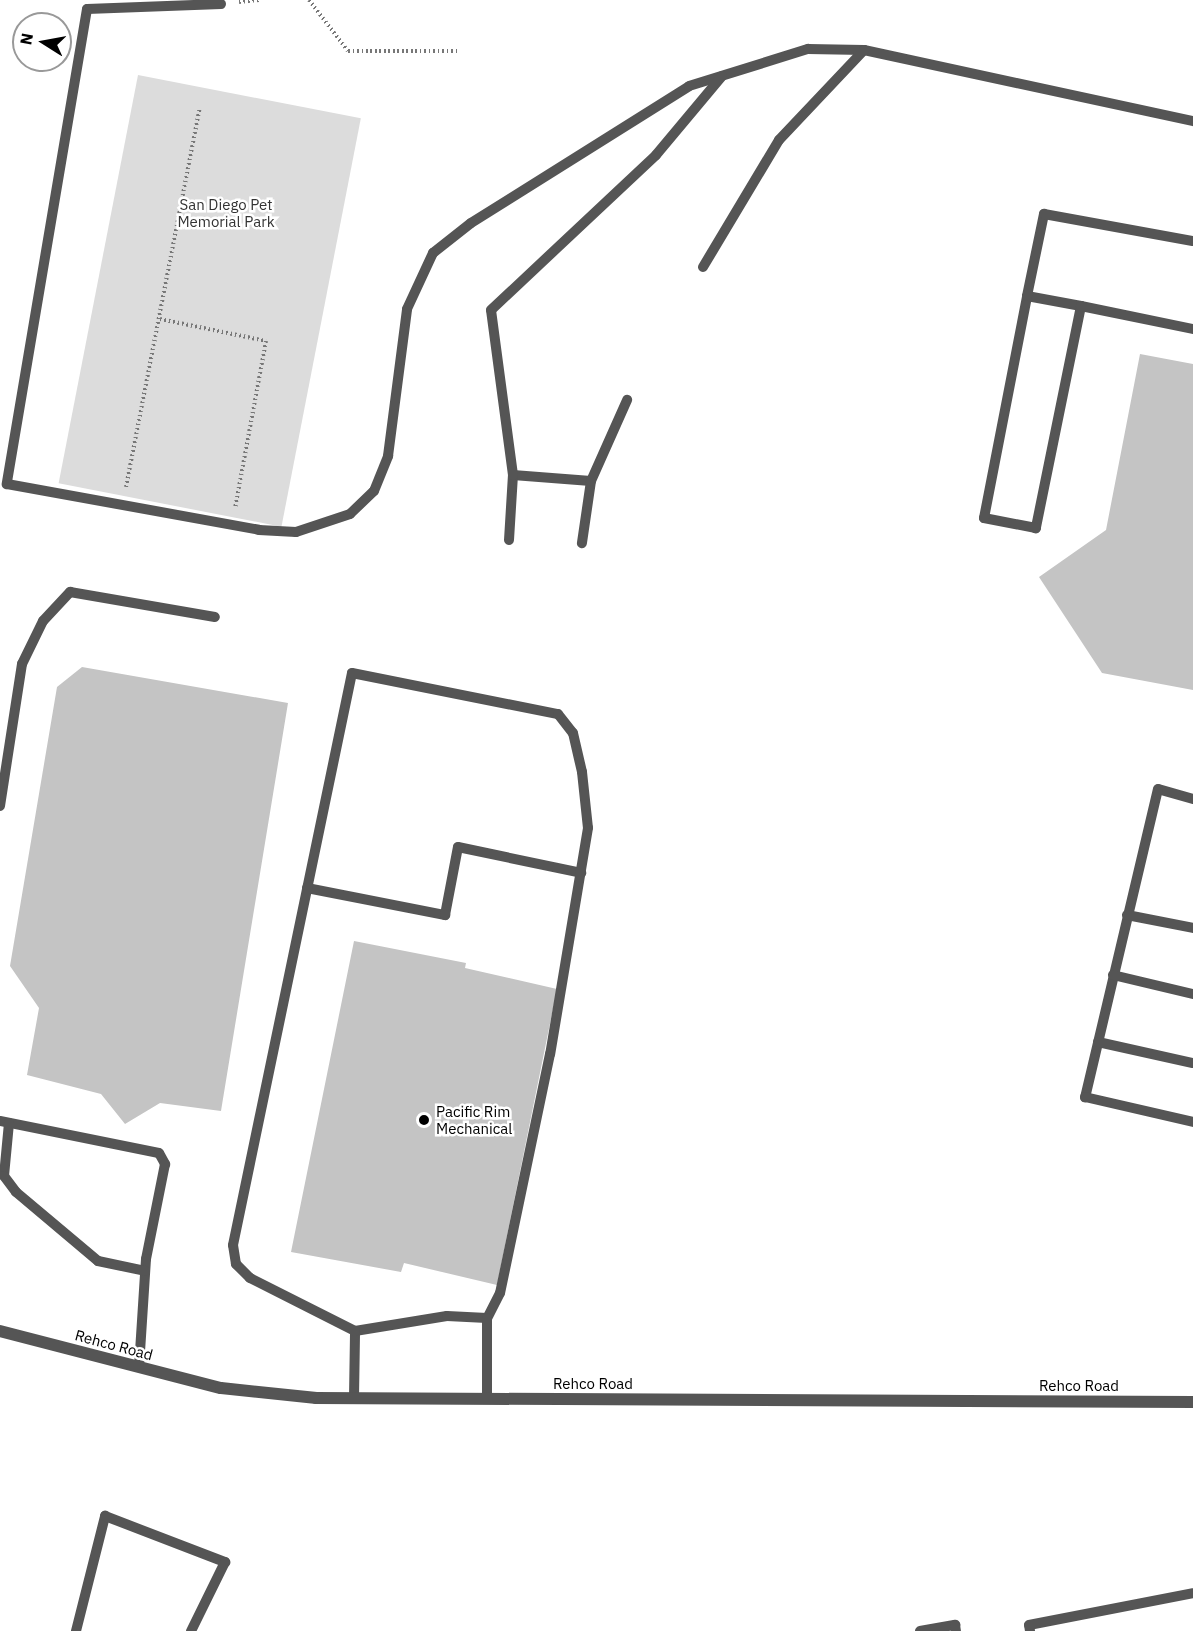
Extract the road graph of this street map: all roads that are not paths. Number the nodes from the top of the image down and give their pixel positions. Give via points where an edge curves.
1 (221, 4) dead end
2 (864, 50) junction
3 (722, 76) junction
4 (1193, 120) edge
5 (1193, 242) edge
6 (703, 267) dead end
7 (1027, 296) junction
8 (1081, 306) junction
9 (1193, 329) edge
10 (627, 400) dead end
11 (513, 475) junction
12 (591, 481) junction
13 (509, 540) dead end
14 (582, 543) dead end
15 (215, 617) dead end
16 (1193, 799) edge
17 (0, 806) edge
18 (581, 873) junction
19 (307, 888) junction
20 (1127, 915) junction
21 (1193, 928) edge
22 (1113, 975) junction
23 (1193, 994) edge
24 (1098, 1042) junction
25 (1193, 1063) edge
26 (5, 1122) edge
27 (1193, 1122) edge
28 (145, 1271) junction
29 (487, 1318) junction
30 (0, 1331) edge
31 (355, 1331) junction
32 (139, 1367) junction
33 (354, 1398) junction
34 (487, 1398) junction
35 (1193, 1402) edge
36 (1193, 1593) edge
37 (76, 1631) edge
38 (191, 1631) edge
39 (920, 1631) edge
40 (956, 1631) edge
41 (1030, 1631) edge

1 - 3 lane via 87,9 7,484 232,525 296,532 350,514 374,491 388,456 407,309 433,253 471,223 689,86
2 - 3 lane via 808,49
2 - 4 lane
2 - 6 lane via 778,140
3 - 11 lane via 656,155 491,310
5 - 7 lane via 1044,214
7 - 8 lane
7 - 8 lane via 984,518 1036,528
8 - 9 lane
10 - 12 lane
11 - 12 lane
11 - 13 lane
12 - 14 lane
15 - 17 lane via 70,592 43,621 22,664
16 - 20 lane via 1158,789
18 - 19 lane via 458,847 445,915
18 - 19 lane via 588,828 586,799 566,721 558,714 352,673
18 - 29 lane via 500,1293
19 - 31 lane via 233,1245 236,1264 250,1278
20 - 21 lane
20 - 22 lane
22 - 23 lane
22 - 24 lane
24 - 25 lane
24 - 27 lane via 1085,1097
26 - 28 lane via 4,1176 16,1192 98,1262
26 - 28 lane via 159,1153 165,1164
28 - 32 lane
29 - 31 lane via 447,1316
29 - 34 lane
30 - 32 street, Rehco Road
31 - 33 lane
32 - 33 street, Rehco Road via 221,1388
33 - 34 street, Rehco Road
34 - 35 street, Rehco Road
36 - 41 lane via 1029,1625
37 - 38 lane via 105,1516 225,1562
39 - 40 lane via 955,1625

